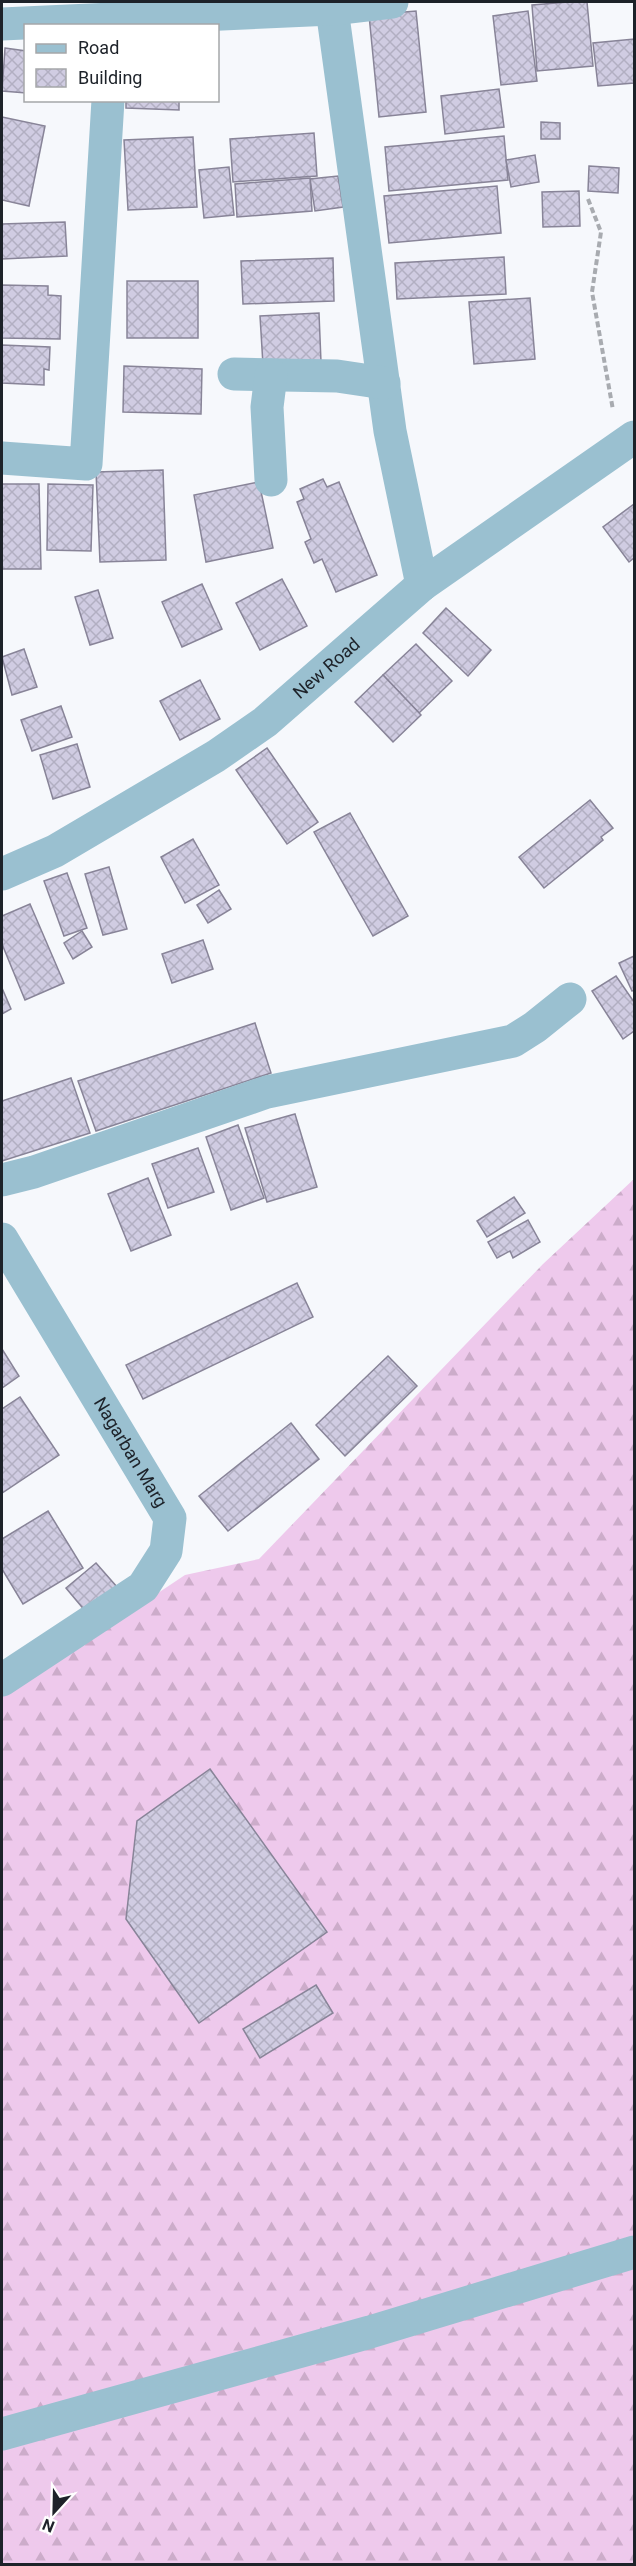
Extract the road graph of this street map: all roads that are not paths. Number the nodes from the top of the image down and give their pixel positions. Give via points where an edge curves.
1 (392, 2) edge
2 (332, 9) junction
3 (113, 21) edge
4 (2, 24) edge
5 (108, 102) edge
6 (234, 374) dead end
7 (270, 375) junction
8 (384, 382) junction
9 (628, 442) edge
10 (2, 458) edge
11 (271, 480) dead end
12 (422, 585) junction
13 (2, 874) edge
14 (570, 999) dead end
15 (2, 1180) edge
16 (2, 1239) edge
17 (2, 1680) edge
18 (634, 2252) edge
19 (2, 2434) edge

1 - 2 street
2 - 3 street
2 - 8 street
3 - 4 street
5 - 10 street via 86,464
6 - 7 street
7 - 8 street via 337,376
7 - 11 street via 267,407
8 - 12 street via 390,431
9 - 12 street, New Road
12 - 13 street, New Road via 265,723 55,851
14 - 15 street via 513,1041 267,1092
16 - 17 street, Nagarban Marg via 170,1518 166,1551 143,1587
18 - 19 street via 370,2332

